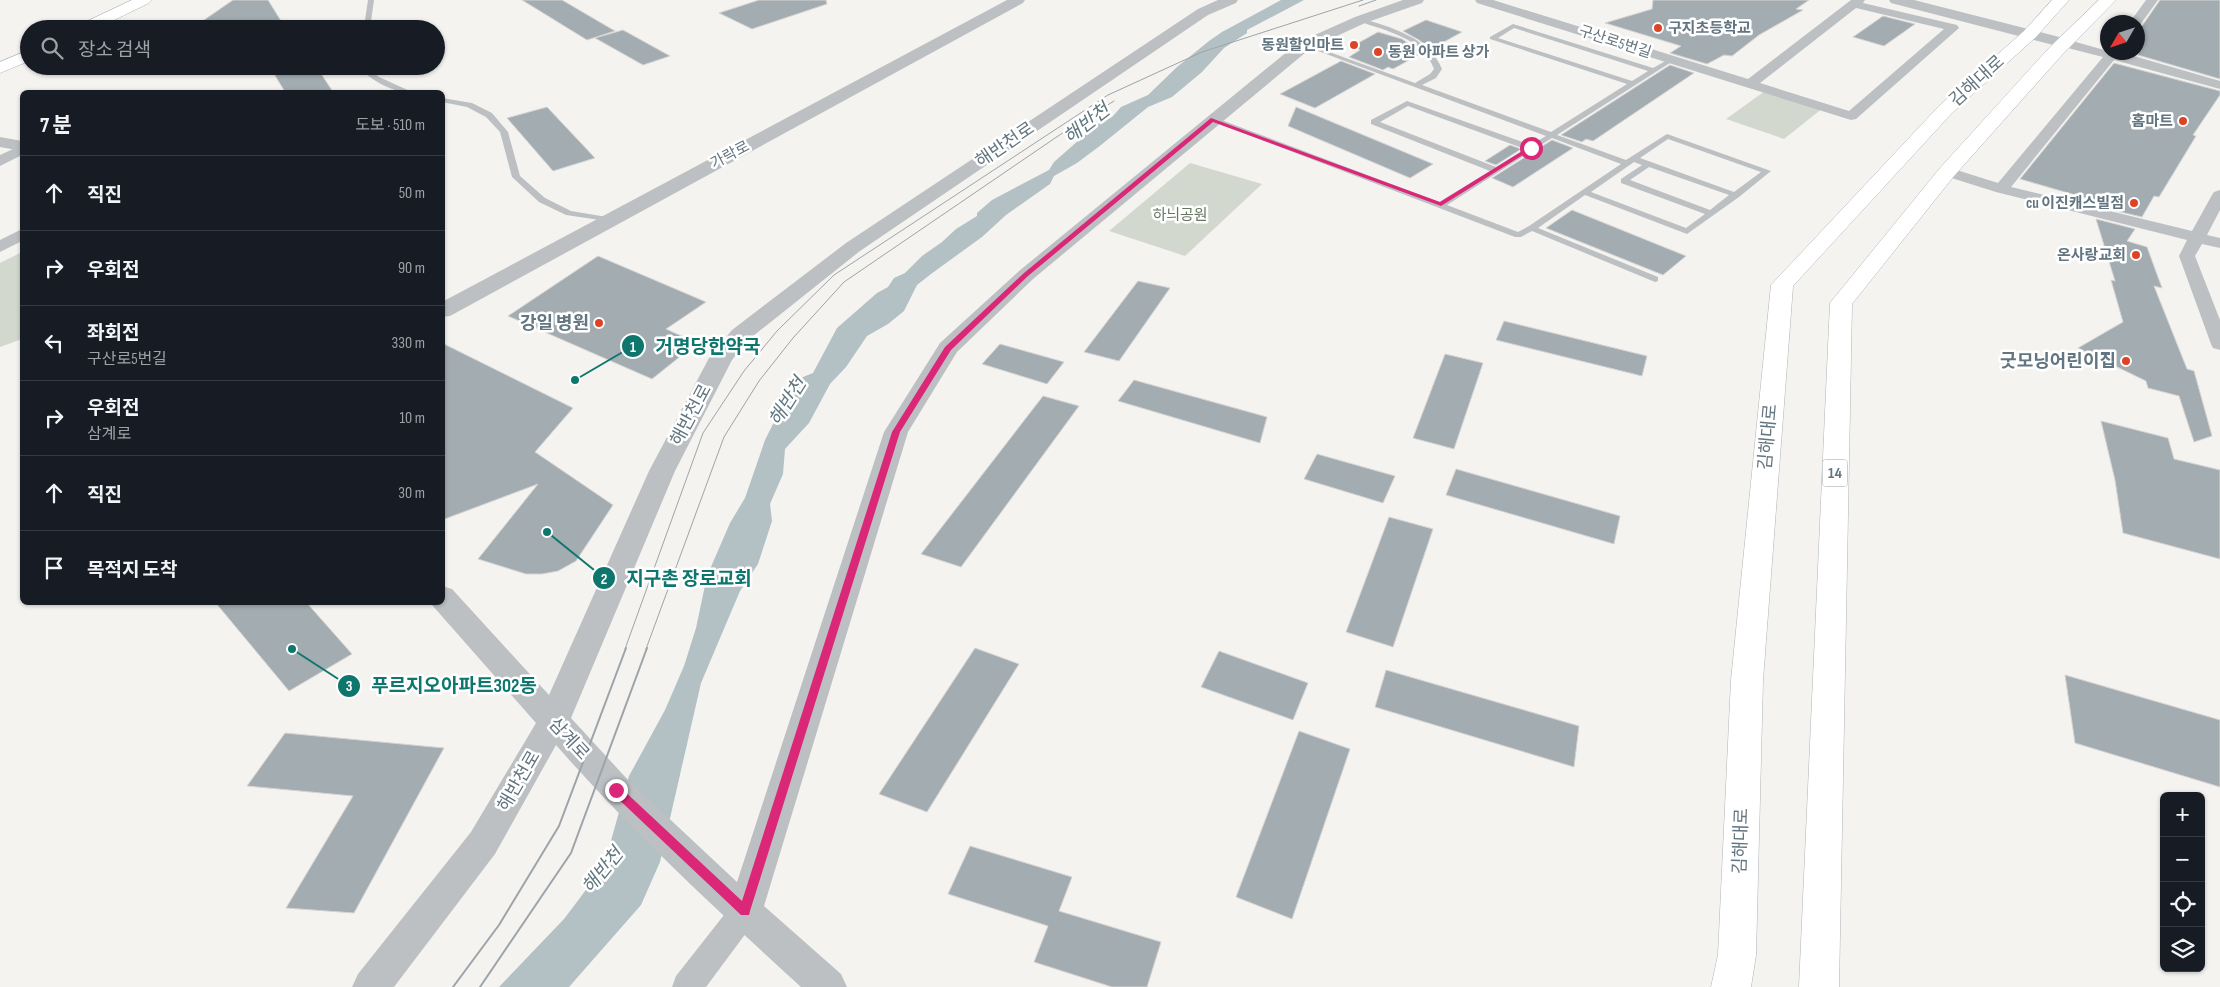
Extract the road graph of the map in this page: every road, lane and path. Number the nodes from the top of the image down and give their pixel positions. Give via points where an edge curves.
1 (144, 0) edge
2 (371, 0) edge
3 (1018, 0) edge
4 (1231, 0) edge
5 (1417, 0) edge
6 (1481, 0) edge
7 (1896, 0) edge
8 (2061, 0) edge
9 (2108, 0) edge
10 (2152, 0) edge
11 (1856, 2) edge
12 (2141, 15) edge
13 (103, 20) edge
14 (368, 20) edge
15 (1360, 20) junction
16 (2030, 34) junction
17 (2065, 43) junction
18 (1305, 45) junction
19 (2100, 51) edge
20 (20, 59) edge
21 (1671, 60) junction
22 (2108, 60) edge
23 (2134, 60) edge
24 (0, 68) edge
25 (1654, 71) junction
26 (371, 75) edge
27 (1633, 84) junction
28 (2220, 84) edge
29 (1748, 85) junction
30 (1415, 86) junction
31 (403, 90) edge
32 (1418, 97) junction
33 (445, 101) edge
34 (1212, 120) junction
35 (1552, 135) junction
36 (0, 142) edge
37 (20, 147) edge
38 (1531, 148) junction
39 (20, 149) edge
40 (0, 161) edge
41 (1631, 161) junction
42 (1648, 164) junction
43 (1496, 170) junction
44 (1946, 172) junction
45 (2000, 189) junction
46 (1584, 192) junction
47 (1736, 195) junction
48 (2220, 195) edge
49 (1441, 204) junction
50 (1711, 213) junction
51 (610, 220) junction
52 (1532, 228) junction
53 (20, 235) edge
54 (2197, 237) junction
55 (2220, 243) edge
56 (0, 247) edge
57 (1656, 280) dead end
58 (445, 309) edge
59 (2220, 344) edge
60 (445, 600) edge
61 (553, 722) junction
62 (745, 911) junction
63 (371, 987) edge
64 (687, 987) edge
65 (828, 987) edge
66 (1731, 987) edge
67 (1819, 987) edge

1 - 13 main road
2 - 14 lane
3 - 51 street, 가락로
4 - 61 street, 해반천로 via 1203,12 853,248 740,335 721,358 662,471
5 - 15 street
6 - 21 street, 구산로5번길
7 - 16 street
8 - 16 main road, 김해대로
9 - 17 main road, 김해대로 / 14
10 - 12 street
11 - 29 street
11 - 29 street, 구산로5번길 via 1953,28 1851,116
15 - 18 street
15 - 30 lane via 1413,40 1436,60 1438,69 1433,76
16 - 17 street
16 - 66 main road, 김해대로 via 1946,110 1782,285 1747,680 1737,955
17 - 19 street
17 - 44 main road, 김해대로 / 14
18 - 30 lane
18 - 34 street
20 - 24 main road
21 - 25 lane
21 - 29 street, 구산로5번길
22 - 45 street
23 - 28 street
25 - 27 lane
25 - 27 lane via 1514,26 1492,38
26 - 31 lane
27 - 35 lane
30 - 32 lane
32 - 35 lane
32 - 38 lane
32 - 43 lane via 1374,122
33 - 51 lane via 469,105 489,115 504,132 516,177 542,200 569,213
34 - 49 lane
34 - 62 street via 1026,275 948,348 896,432
35 - 38 lane
35 - 41 lane
36 - 37 street
38 - 43 lane
39 - 40 street
41 - 42 lane
41 - 46 lane
41 - 47 lane via 1667,136 1767,171
42 - 47 lane
42 - 50 lane via 1624,181
43 - 49 lane
44 - 45 street
44 - 67 main road, 김해대로 / 14 via 1841,303
45 - 54 street
46 - 50 lane via 1687,232
46 - 52 lane
47 - 50 lane
48 - 54 street
49 - 52 lane via 1518,235
51 - 58 street, 가락로
52 - 57 lane
53 - 56 street
54 - 55 street
54 - 59 street via 2187,256
60 - 61 street, 삼계로
61 - 62 street, 삼계로 via 616,790
61 - 63 street, 해반천로 via 483,843
62 - 64 street
62 - 65 street

